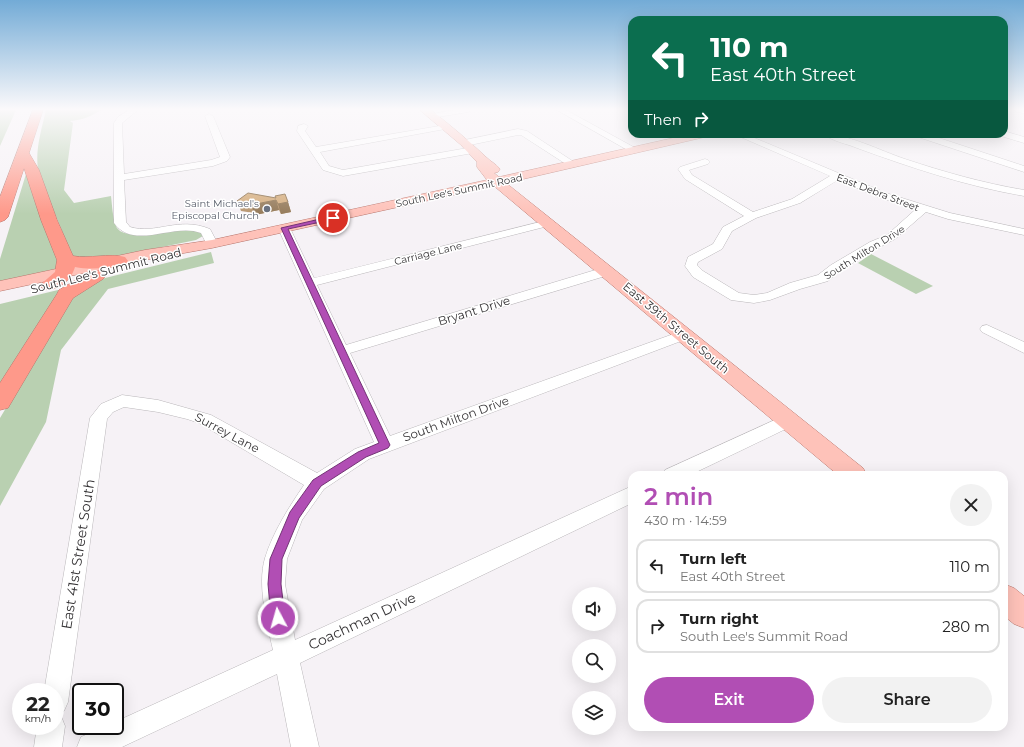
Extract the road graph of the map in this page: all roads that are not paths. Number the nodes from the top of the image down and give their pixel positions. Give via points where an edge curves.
1 (26, 145) edge
2 (118, 145) edge
3 (220, 145) edge
4 (310, 145) edge
5 (343, 145) edge
6 (473, 145) edge
7 (544, 145) edge
8 (625, 145) edge
9 (657, 145) edge
10 (763, 145) edge
11 (857, 145) edge
12 (950, 145) edge
13 (469, 146) junction
14 (314, 150) junction
15 (634, 150) junction
16 (23, 153) junction
17 (705, 162) dead end
18 (572, 164) junction
19 (1024, 170) edge
20 (836, 176) junction
21 (118, 178) junction
22 (499, 181) junction
23 (1024, 193) edge
24 (923, 209) junction
25 (752, 216) junction
26 (0, 217) edge
27 (548, 222) junction
28 (284, 228) junction
29 (1024, 232) edge
30 (212, 244) junction
31 (119, 261) joint
32 (607, 271) junction
33 (97, 275) joint
34 (60, 278) junction
35 (309, 283) junction
36 (7, 289) edge
37 (987, 329) dead end
38 (684, 335) junction
39 (1024, 348) edge
40 (341, 351) junction
41 (0, 402) edge
42 (107, 408) joint
43 (788, 420) junction
44 (385, 445) junction
45 (680, 471) edge
46 (850, 471) edge
47 (317, 483) junction
48 (628, 496) edge
49 (1008, 601) edge
50 (1024, 614) edge
51 (286, 657) junction
52 (58, 683) edge
53 (50, 735) edge
54 (48, 747) edge
55 (91, 747) edge
56 (305, 747) edge

1 - 16 highway
2 - 21 street
3 - 21 street via 225,157 221,160
4 - 14 street
5 - 14 street
6 - 13 street
7 - 18 street
8 - 15 street
9 - 15 main road, South Lee's Summit Road
10 - 20 street, East Debra Street
11 - 23 street via 933,173
12 - 19 street
13 - 14 street via 343,173 326,168
13 - 22 main road, East 39th Street South via 483,161 483,167 490,176
15 - 18 main road, South Lee's Summit Road
16 - 26 highway
16 - 34 highway via 32,170 49,220
17 - 25 street via 683,169 688,177
18 - 22 main road, South Lee's Summit Road
20 - 24 street, East Debra Street
20 - 25 street via 796,201
21 - 30 street via 122,228 129,232 141,232 195,226 206,231
22 - 27 main road, East 39th Street South
22 - 28 main road, South Lee's Summit Road
24 - 25 street, South Milton Drive via 891,237 840,264 823,278 754,299 736,297 698,274 691,266 692,260 718,246 727,229
24 - 29 street, East Debra Street
27 - 32 main road, East 39th Street South
27 - 35 street, Carriage Lane
28 - 30 main road, South Lee's Summit Road
28 - 35 street
30 - 31 main road, South Lee's Summit Road
30 - 33 main road, South Lee's Summit Road via 146,264
31 - 34 highway via 82,263
32 - 38 main road, East 39th Street South
32 - 40 street, Bryant Drive
33 - 34 highway
34 - 36 main road, South Lee's Summit Road
34 - 41 highway
35 - 40 street
37 - 39 street
38 - 43 main road, East 39th Street South
38 - 44 street, South Milton Drive
40 - 44 street
42 - 47 street, Surrey Lane via 122,401 158,406 205,419
42 - 52 street, East 41st Street South via 100,418
43 - 45 street
43 - 46 main road, East 39th Street South
44 - 47 street, South Milton Drive via 362,454
47 - 51 street, South Milton Drive via 294,516 276,559 274,584
48 - 51 street, Coachman Drive
49 - 50 main road
51 - 55 street, Coachman Drive
51 - 56 street, South Milton Drive
53 - 54 street

